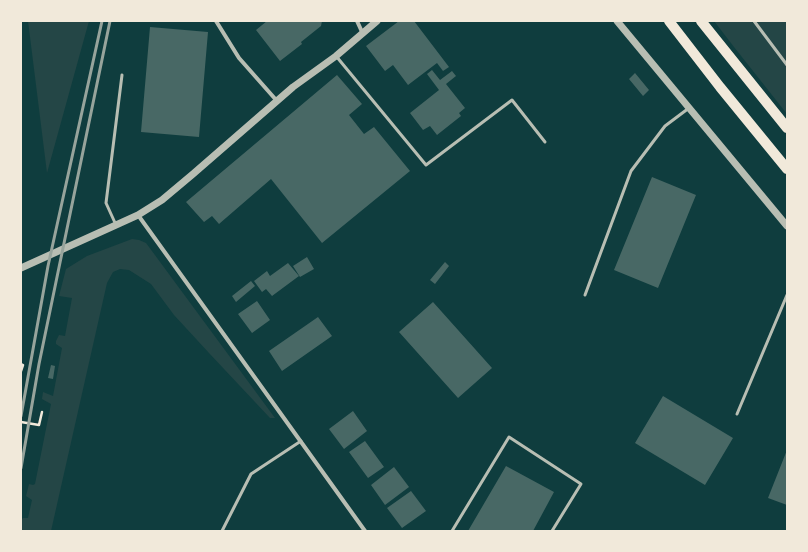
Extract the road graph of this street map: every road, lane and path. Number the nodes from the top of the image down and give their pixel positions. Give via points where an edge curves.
1 (216, 21) edge
2 (357, 21) edge
3 (377, 21) edge
4 (617, 21) edge
5 (669, 21) edge
6 (701, 21) edge
7 (754, 21) edge
8 (363, 34) junction
9 (336, 56) junction
10 (787, 65) edge
11 (122, 75) dead end
12 (277, 101) junction
13 (689, 108) junction
14 (787, 128) edge
15 (545, 142) dead end
16 (787, 169) edge
17 (138, 215) junction
18 (116, 225) junction
19 (787, 226) edge
20 (21, 268) edge
21 (585, 295) dead end
22 (787, 295) edge
23 (21, 364) edge
24 (21, 371) edge
25 (42, 412) dead end
26 (737, 414) dead end
27 (21, 422) edge
28 (301, 441) junction
29 (222, 531) edge
30 (365, 531) edge
31 (452, 531) edge
32 (552, 531) edge

1 - 12 street via 240,58
2 - 8 street
3 - 8 street
4 - 13 street
5 - 16 main road
6 - 14 main road
7 - 10 lane
8 - 9 street
9 - 12 street
9 - 15 lane via 426,165 512,100
11 - 18 lane via 106,203
12 - 17 street via 168,196
13 - 19 street
13 - 21 lane via 665,126 631,170
17 - 18 street
17 - 28 street
18 - 20 street
22 - 26 lane
23 - 24 path
25 - 27 path via 39,425
28 - 29 lane via 251,474
28 - 30 street
31 - 32 lane via 508,437 581,484

